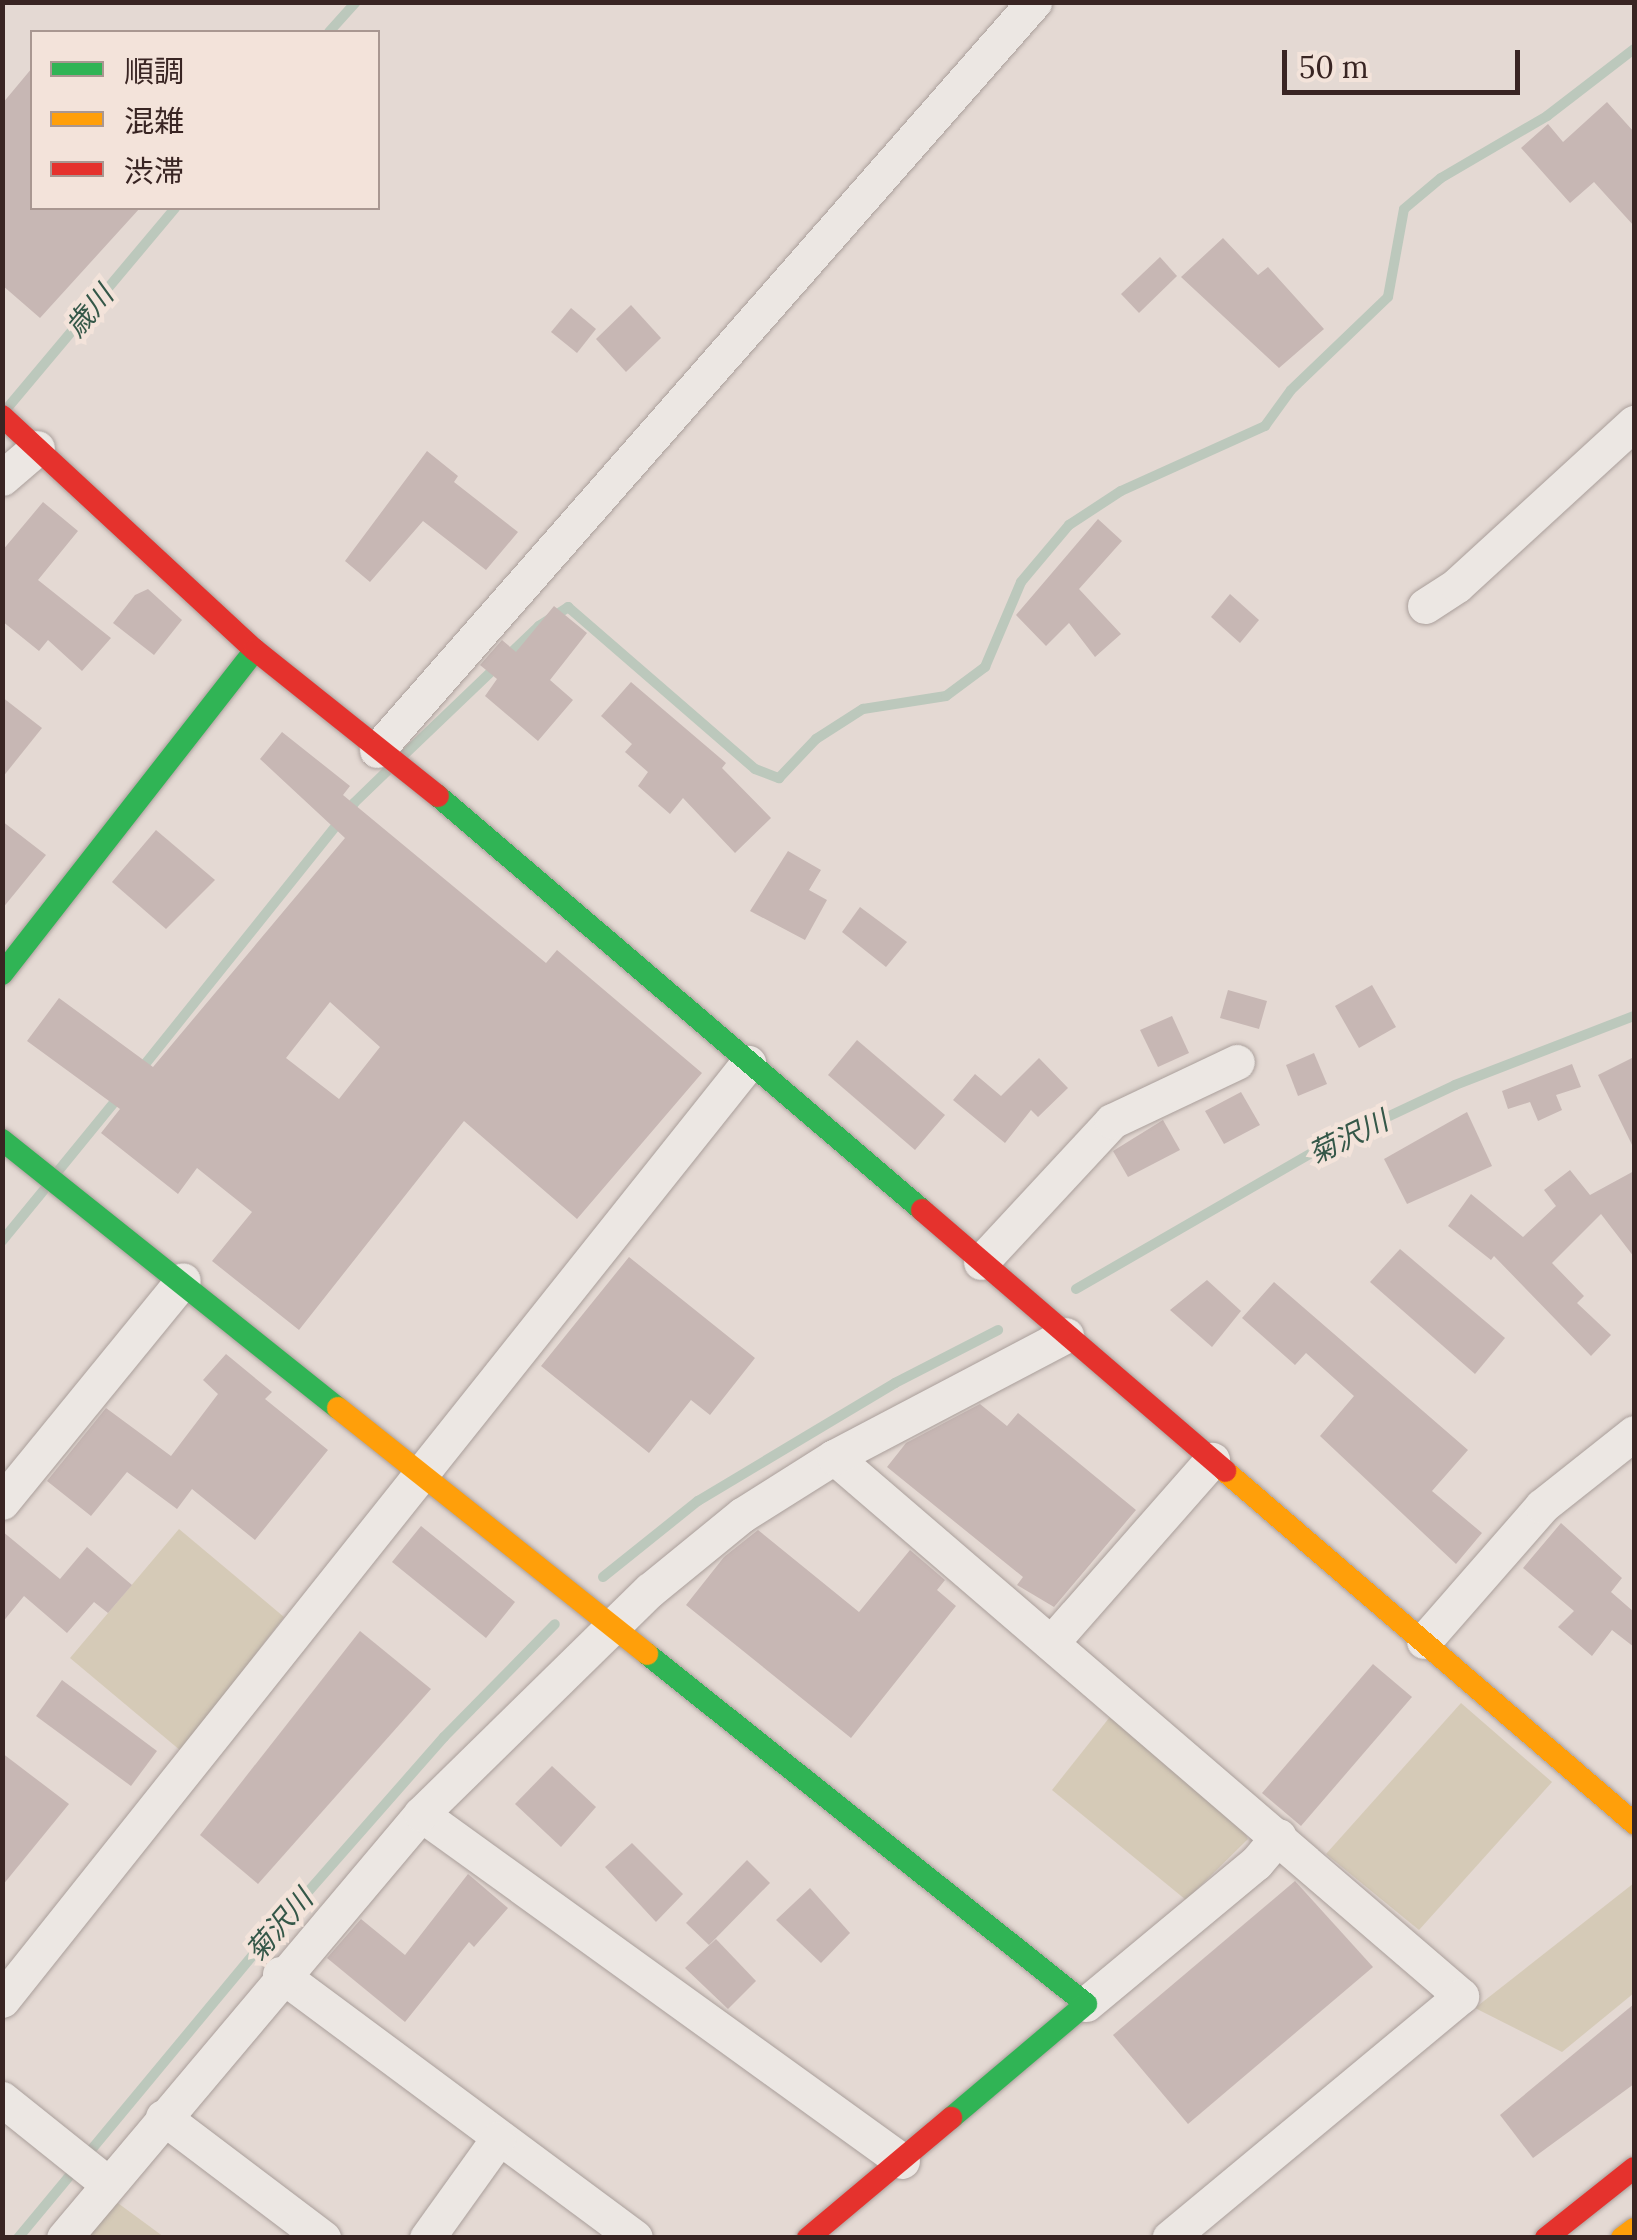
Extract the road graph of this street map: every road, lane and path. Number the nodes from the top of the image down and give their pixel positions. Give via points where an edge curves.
1 (1034, 2) edge
2 (1634, 424) edge
3 (17, 430) edge
4 (2, 478) edge
5 (1425, 606) dead end
6 (255, 650) junction
7 (377, 750) junction
8 (2, 974) edge
9 (1237, 1062) dead end
10 (748, 1063) junction
11 (2, 1140) edge
12 (980, 1262) junction
13 (182, 1280) junction
14 (1066, 1336) junction
15 (1634, 1433) edge
16 (834, 1457) junction
17 (1212, 1460) junction
18 (424, 1474) junction
19 (2, 1502) edge
20 (611, 1625) junction
21 (1051, 1642) junction
22 (1424, 1642) junction
23 (421, 1814) junction
24 (1634, 1823) edge
25 (1278, 1836) junction
26 (280, 1974) junction
27 (2, 2000) edge
28 (1086, 2004) junction
29 (2, 2099) edge
30 (163, 2117) junction
31 (498, 2140) junction
32 (902, 2161) junction
33 (1634, 2168) edge
34 (102, 2180) junction
35 (1634, 2229) edge
36 (814, 2236) edge
37 (64, 2238) edge
38 (323, 2238) edge
39 (426, 2238) edge
40 (635, 2238) edge
41 (1168, 2238) edge
42 (1546, 2238) edge
43 (1622, 2238) edge

1 - 7 street
2 - 5 street via 1457,585
3 - 4 street
3 - 6 street
6 - 7 street
6 - 8 street
7 - 10 street
9 - 12 street via 1112,1121
10 - 12 street
10 - 18 street
11 - 13 street
12 - 14 street
13 - 18 street
13 - 19 street
14 - 16 street
14 - 17 street
15 - 22 street via 1542,1506
16 - 20 street via 742,1515
16 - 21 street
17 - 21 street
17 - 22 street
18 - 20 street
18 - 27 street
20 - 23 street
20 - 28 street
21 - 25 street
22 - 24 street
23 - 26 street
23 - 32 street
25 - 28 street via 1256,1863
25 - 41 street via 1461,1996
26 - 30 street
26 - 31 street
28 - 32 street
29 - 34 street
30 - 34 street
30 - 38 street
31 - 39 street
31 - 40 street
32 - 36 street
33 - 42 street
34 - 37 street
35 - 43 street

